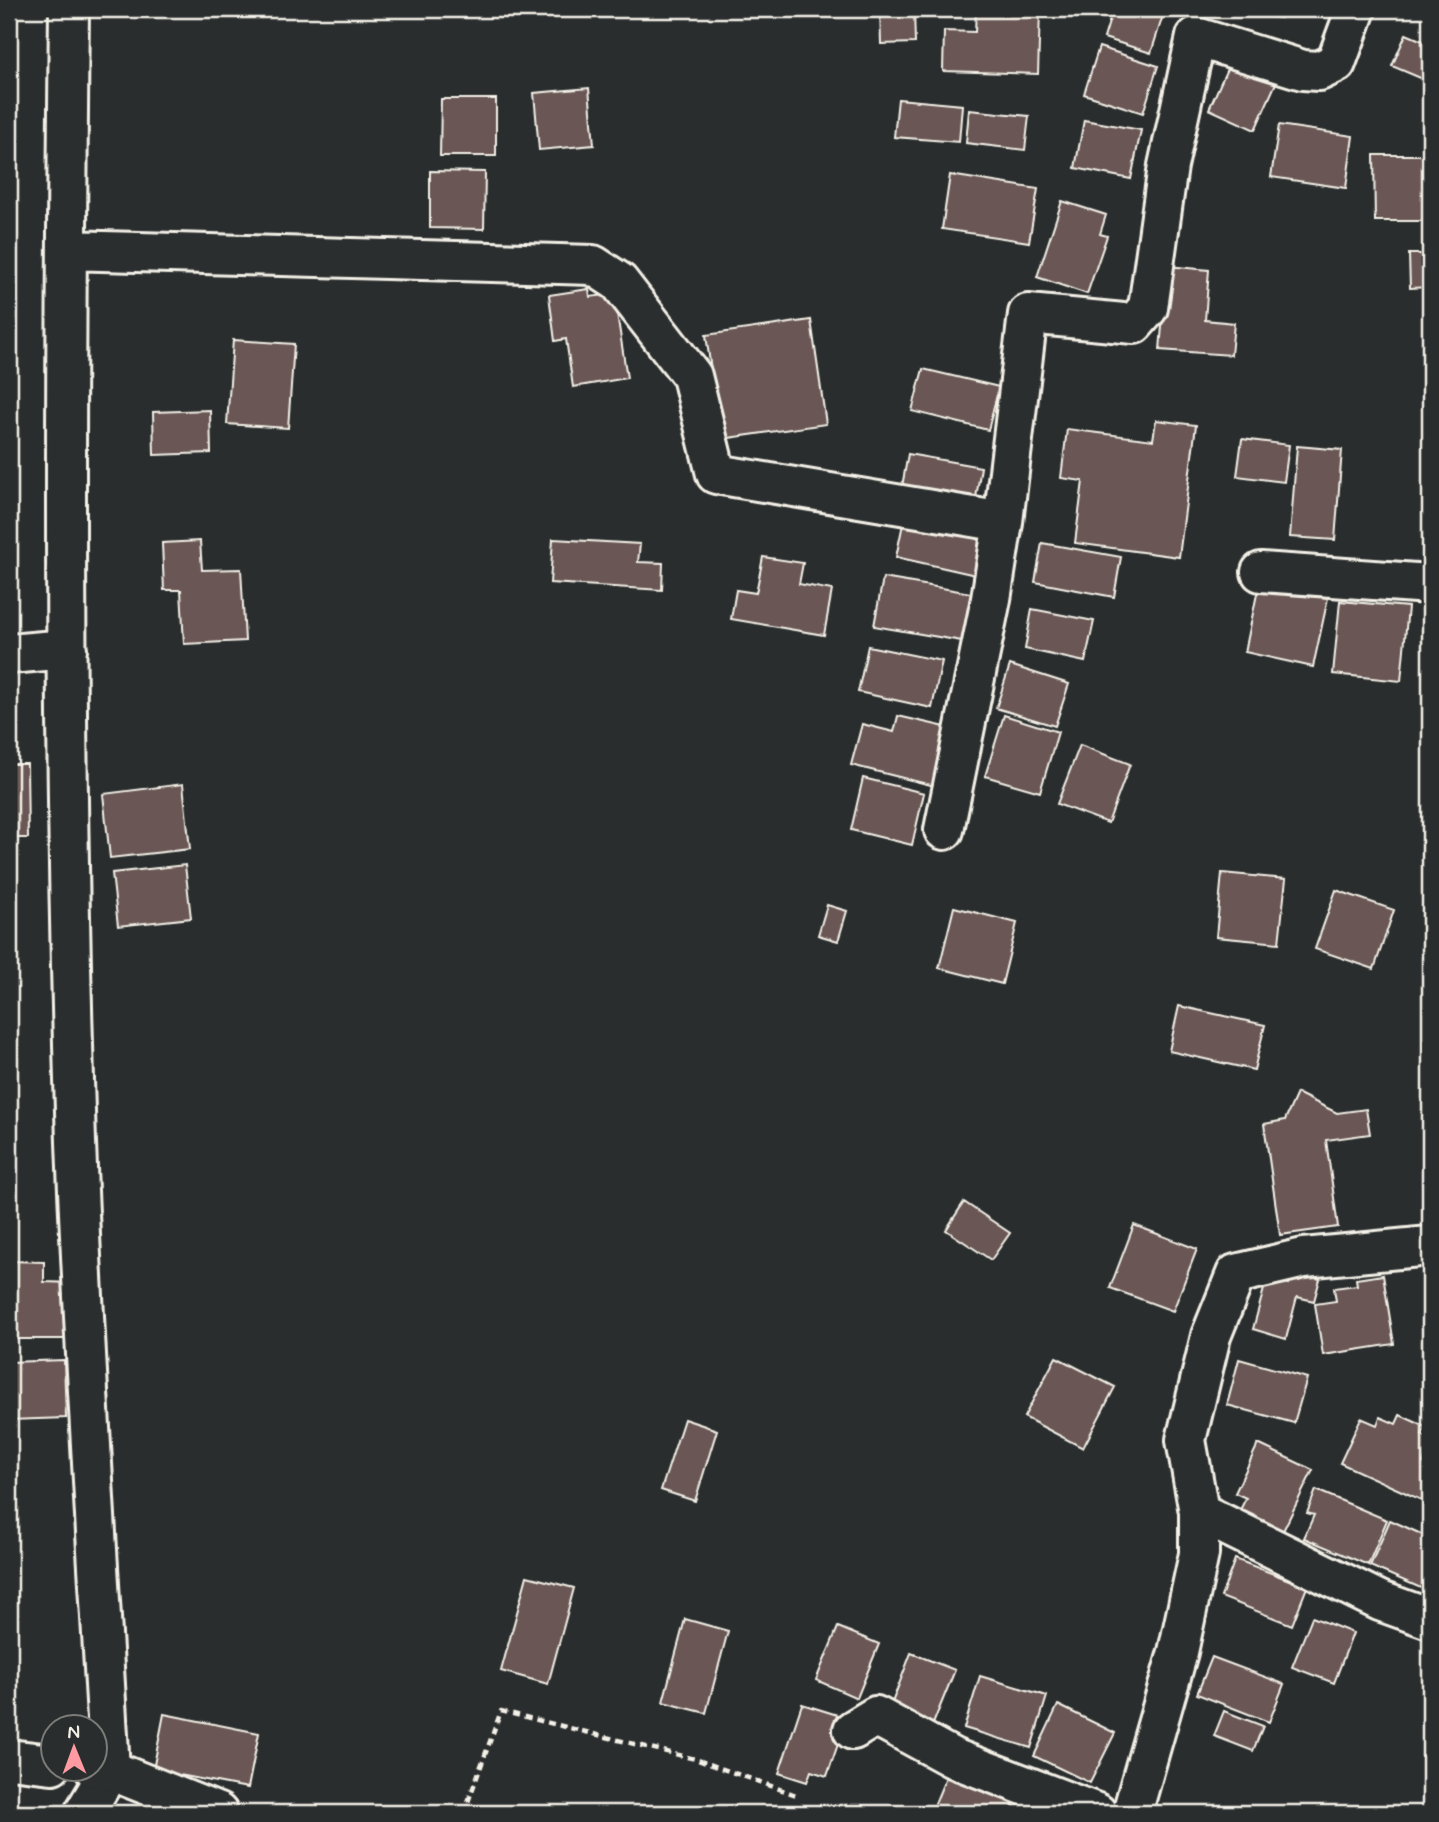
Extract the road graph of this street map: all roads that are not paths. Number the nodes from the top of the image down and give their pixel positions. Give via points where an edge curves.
1 (69, 9) edge
2 (1356, 9) edge
3 (66, 250) junction
4 (1003, 522) junction
5 (1261, 572) dead end
6 (1430, 584) edge
7 (67, 649) junction
8 (9, 654) edge
9 (944, 830) dead end
10 (1430, 1245) edge
11 (1199, 1512) junction
12 (1430, 1619) edge
13 (100, 1714) edge
14 (852, 1730) dead end
15 (9, 1759) edge
16 (38, 1762) edge
17 (108, 1771) edge
18 (96, 1784) edge
19 (83, 1813) edge
20 (218, 1813) edge
21 (1097, 1813) edge
22 (1132, 1813) edge

1 - 3 street
2 - 4 street via 1336,63 1319,71 1196,37 1168,166 1148,308 1134,324 1028,314
3 - 4 street via 593,265 619,282 692,376 716,474
3 - 7 street
4 - 9 street
5 - 6 street
7 - 8 street
7 - 13 street via 76,1140
10 - 11 street via 1304,1258 1236,1274 1212,1336 1186,1440
11 - 12 street via 1380,1601
11 - 22 street via 1199,1554 1178,1652
14 - 21 street via 876,1716 953,1758
15 - 16 street
17 - 20 street
18 - 19 street

